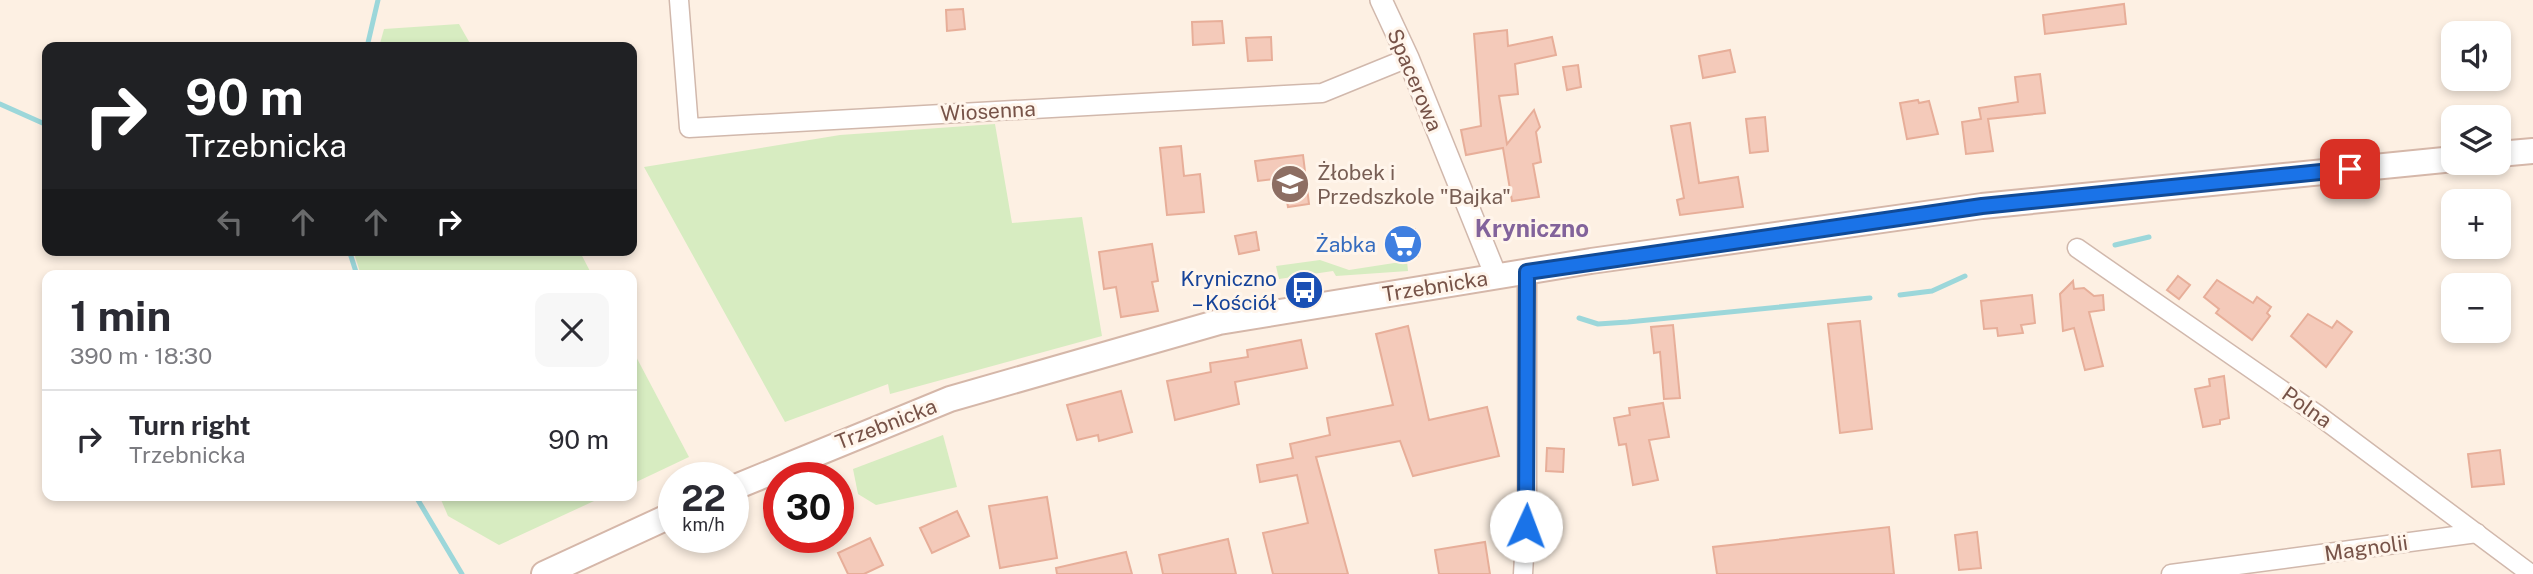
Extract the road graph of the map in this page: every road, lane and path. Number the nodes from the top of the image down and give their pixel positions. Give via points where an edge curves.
1 (679, 0) edge
2 (1381, 0) edge
3 (1409, 58) junction
4 (2533, 151) edge
5 (2511, 153) edge
6 (2441, 160) edge
7 (2077, 248) dead end
8 (1527, 272) junction
9 (1496, 276) junction
10 (749, 481) edge
11 (658, 521) edge
12 (2477, 533) junction
13 (544, 574) edge
14 (1523, 574) edge
15 (2171, 574) edge
16 (2531, 574) edge

1 - 3 street, Wiosenna via 689,128 1322,93
2 - 3 street, Spacerowa
3 - 9 street, Spacerowa
4 - 5 main road
6 - 8 main road, Trzebnicka via 1982,206
7 - 12 street, Polna via 2318,415
8 - 9 main road, Trzebnicka
8 - 14 street
9 - 10 main road, Trzebnicka via 1219,322 1072,362 900,418
11 - 13 main road
12 - 15 street, Magnolii
12 - 16 street, Polna

